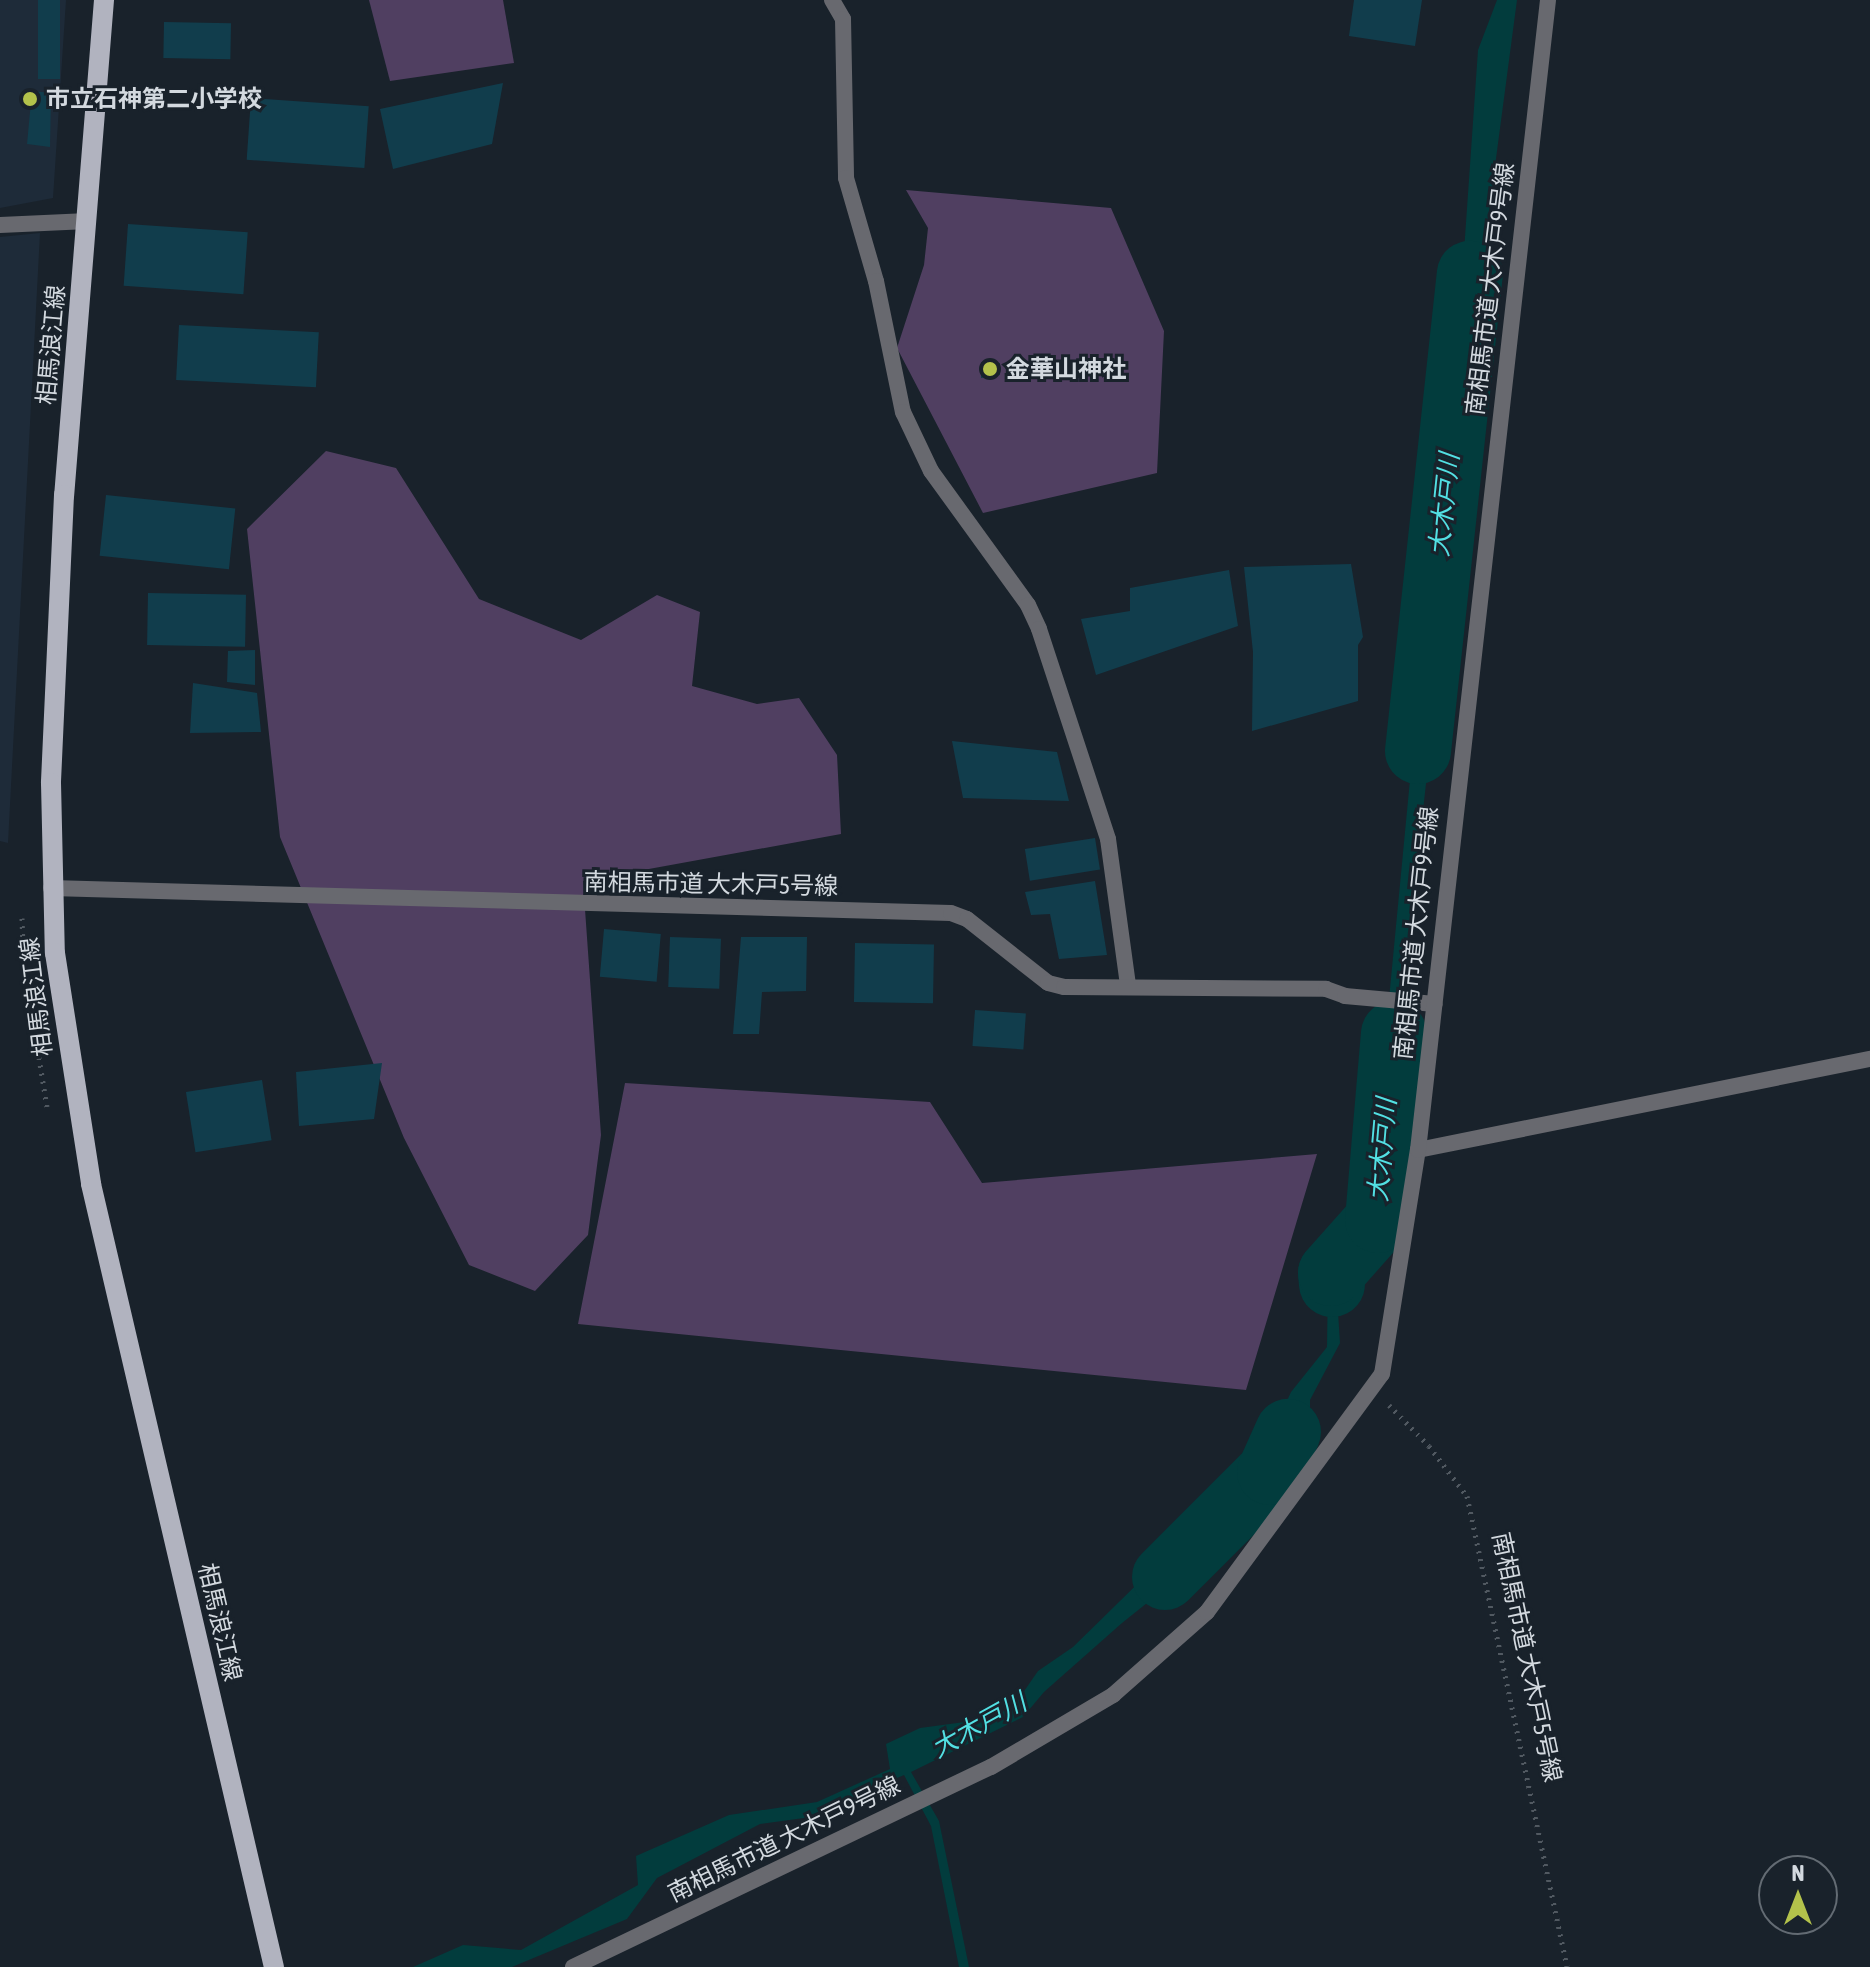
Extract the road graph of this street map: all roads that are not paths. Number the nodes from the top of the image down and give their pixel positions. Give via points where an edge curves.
1 (104, 0) edge
2 (832, 0) edge
3 (1548, 0) edge
4 (88, 221) junction
5 (0, 225) edge
6 (51, 888) junction
7 (1128, 985) junction
8 (1435, 1004) junction
9 (1870, 1059) edge
10 (1418, 1150) junction
11 (274, 1967) edge
12 (573, 1967) edge

1 - 4 main road, 相馬浪江線
2 - 7 street via 843,19 846,178 876,281 903,412 931,471 1020,592 1039,629 1108,839
3 - 8 street, 南相馬市道 大木戸9号線
4 - 5 street
4 - 6 main road, 相馬浪江線 via 64,495
6 - 7 street, 南相馬市道 大木戸5号線 via 951,913 967,919 1048,983
6 - 11 main road, 相馬浪江線 via 65,1036 91,1184
7 - 8 street, 南相馬市道 大木戸5号線 via 1326,989 1345,996
8 - 10 street, 南相馬市道 大木戸9号線
9 - 10 street
10 - 12 street, 南相馬市道 大木戸9号線 via 1382,1374 1207,1612 1113,1695 991,1767

